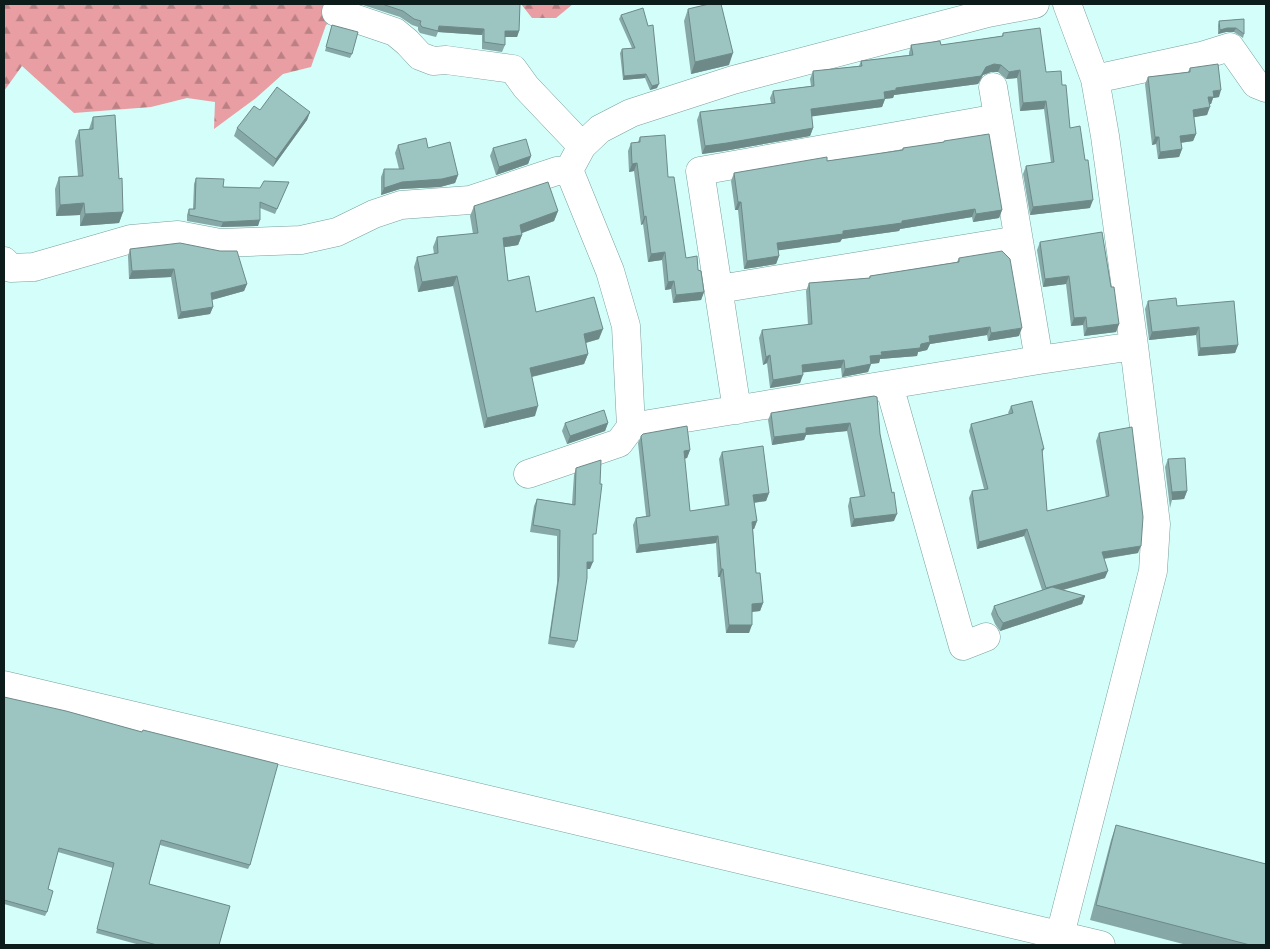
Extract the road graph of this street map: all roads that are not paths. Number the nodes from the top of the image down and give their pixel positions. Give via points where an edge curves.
1 (1035, 4) edge
2 (1067, 4) edge
3 (336, 12) dead end
4 (1094, 79) junction
5 (992, 86) dead end
6 (1266, 88) edge
7 (998, 118) junction
8 (582, 146) junction
9 (569, 170) junction
10 (1018, 240) junction
11 (4, 261) edge
12 (719, 290) junction
13 (1134, 346) junction
14 (1039, 360) junction
15 (889, 385) junction
16 (737, 410) junction
17 (631, 427) junction
18 (528, 474) dead end
19 (986, 637) dead end
20 (4, 685) edge
21 (1060, 935) junction
22 (1100, 945) edge

1 - 8 street via 988,13 733,80 631,113 600,129
2 - 4 street
3 - 8 street via 395,32 420,56 433,61 513,69
4 - 6 street via 1230,47 1256,84
4 - 13 street
5 - 7 street
7 - 10 street
7 - 12 street via 700,170
8 - 9 street
9 - 11 street via 557,171 470,200 402,205 337,232 302,240 220,243 178,235 131,239 34,268 11,268
9 - 17 street via 610,271 626,326
10 - 12 street
10 - 14 street
12 - 16 street
13 - 14 street
13 - 21 street via 1156,524 1153,571
14 - 15 street
15 - 16 street
15 - 19 street via 963,646
16 - 17 street
17 - 18 street via 619,443
20 - 21 street
21 - 22 street

